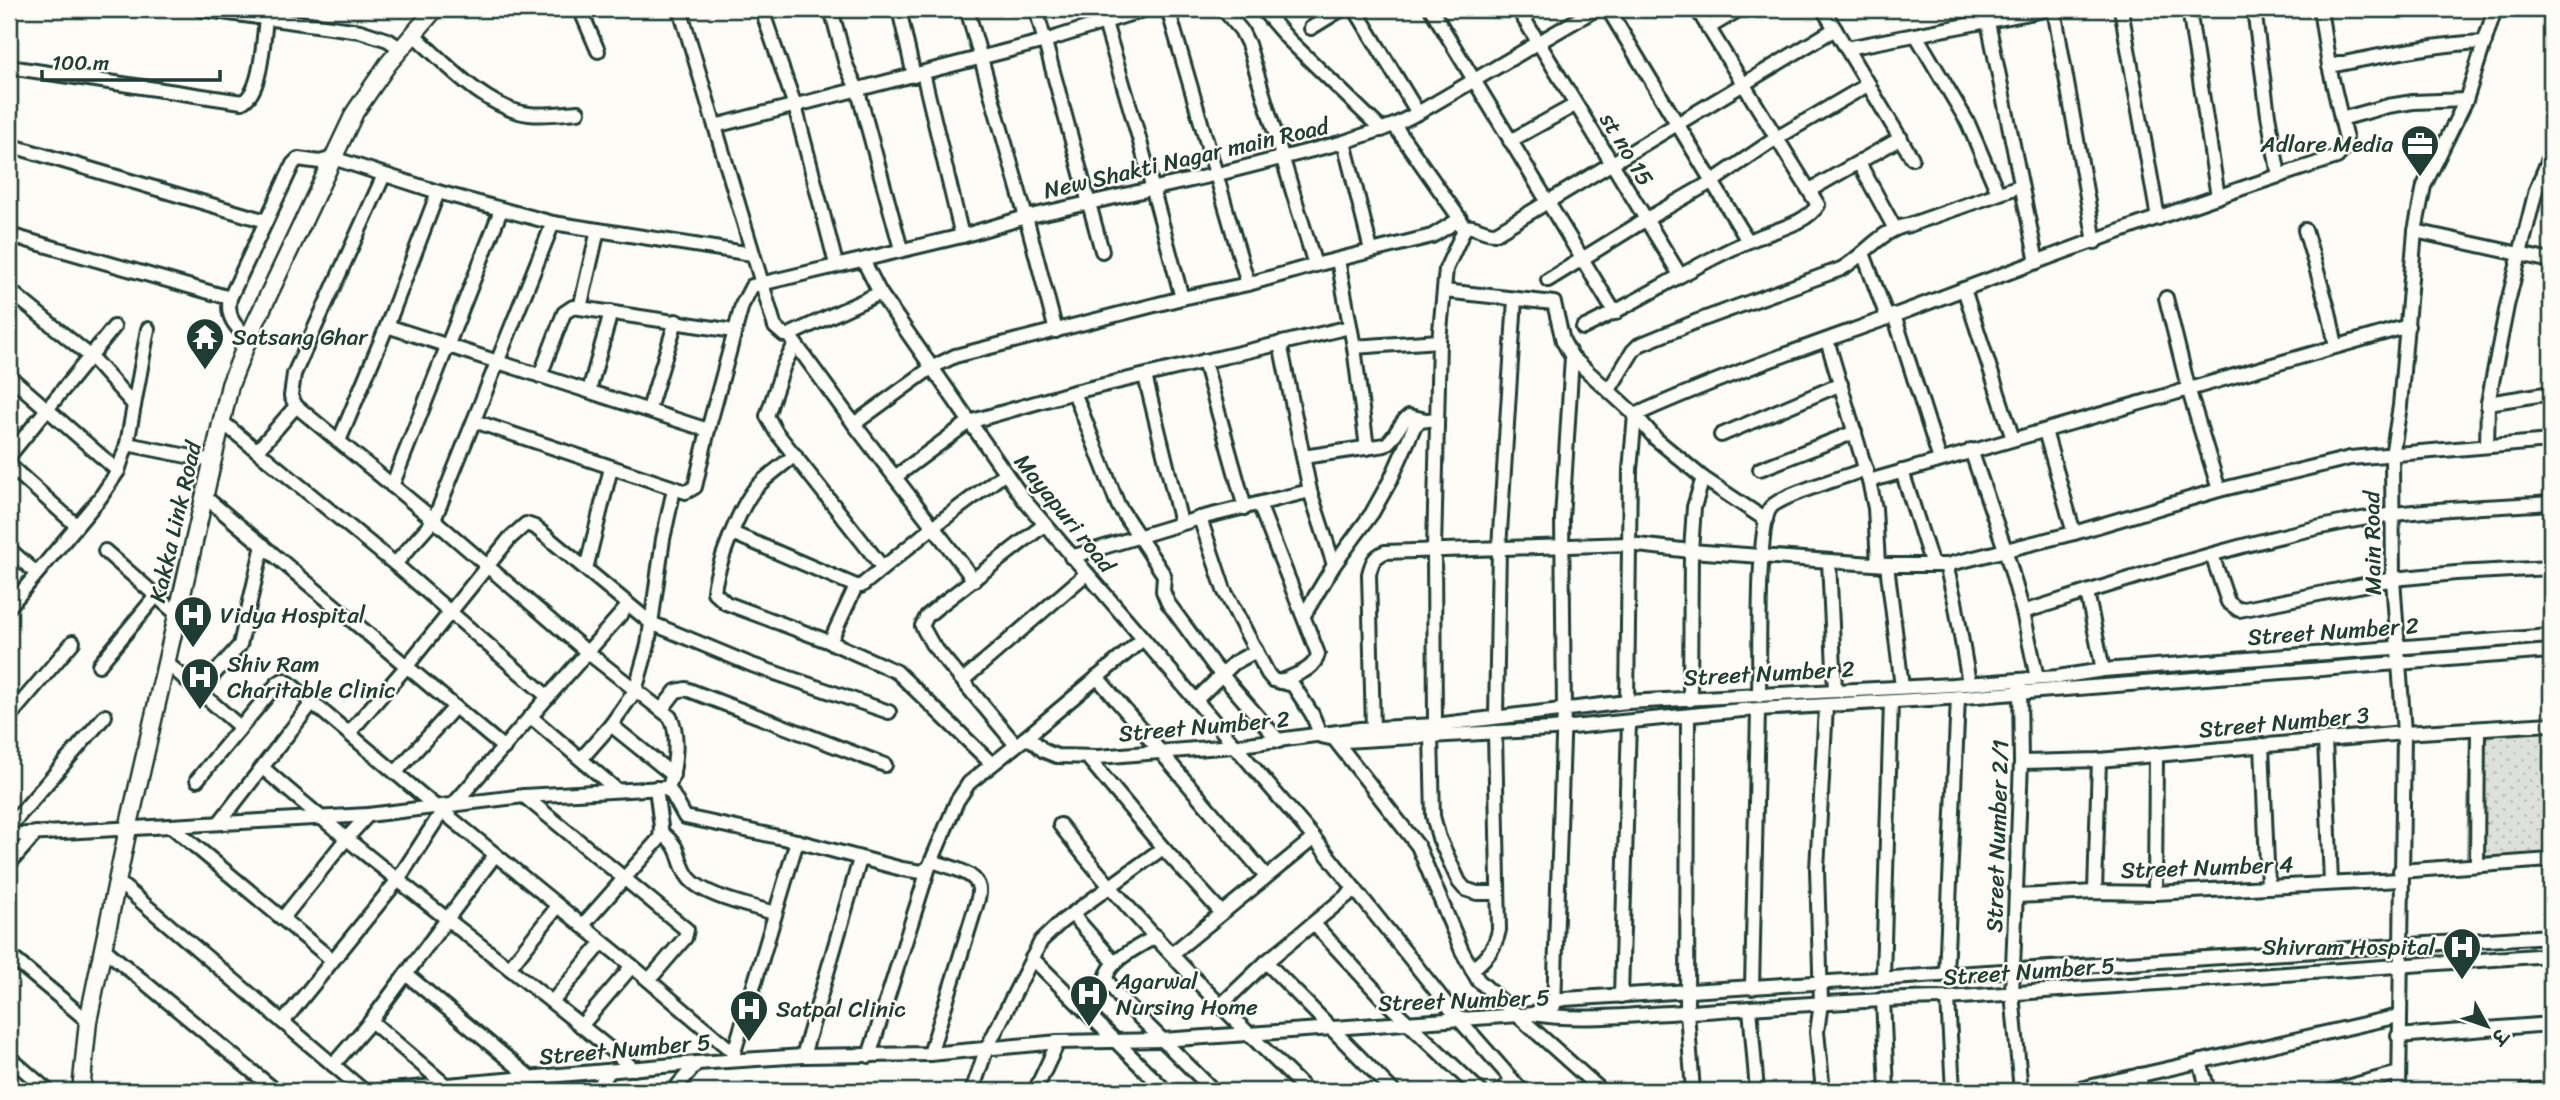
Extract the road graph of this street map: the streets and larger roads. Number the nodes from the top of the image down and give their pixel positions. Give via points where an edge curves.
1 (200, 9) edge
2 (435, 9) edge
3 (580, 9) edge
4 (680, 9) edge
5 (766, 9) edge
6 (831, 9) edge
7 (899, 9) edge
8 (967, 9) edge
9 (1036, 9) edge
10 (1101, 9) edge
11 (1146, 9) edge
12 (1168, 9) edge
13 (1223, 9) edge
14 (1262, 9) edge
15 (1342, 9) edge
16 (1355, 9) edge
17 (1431, 9) edge
18 (1518, 9) edge
19 (1597, 9) edge
20 (1608, 9) edge
21 (1697, 9) edge
22 (1740, 9) edge
23 (1823, 9) edge
24 (2052, 9) edge
25 (2121, 9) edge
26 (2189, 9) edge
27 (2253, 9) edge
28 (2320, 9) edge
29 (2495, 9) edge
30 (266, 19) junction
31 (1104, 22) junction
32 (1988, 22) junction
33 (1311, 27) dead end
34 (1708, 28) junction
35 (1835, 29) junction
36 (413, 34) junction
37 (1916, 36) junction
38 (1045, 41) junction
39 (2485, 42) junction
40 (1539, 44) junction
41 (1847, 48) junction
42 (401, 49) junction
43 (598, 51) dead end
44 (979, 58) junction
45 (2329, 66) junction
46 (9, 67) edge
47 (918, 74) junction
48 (1476, 80) junction
49 (1869, 84) junction
50 (1743, 86) junction
51 (858, 91) junction
52 (2466, 100) junction
53 (1576, 105) junction
54 (794, 106) junction
55 (578, 112) dead end
56 (1418, 113) junction
57 (2341, 119) junction
58 (715, 126) junction
59 (1677, 126) junction
60 (1388, 127) junction
61 (1901, 138) junction
62 (1775, 139) junction
63 (1510, 141) junction
64 (1344, 142) junction
65 (9, 145) edge
66 (2551, 155) edge
67 (1281, 157) junction
68 (332, 158) junction
69 (1912, 158) dead end
70 (1859, 163) junction
71 (1613, 164) junction
72 (1218, 174) junction
73 (384, 175) junction
74 (2279, 176) junction
75 (1713, 181) junction
76 (2020, 186) junction
77 (1152, 190) junction
78 (1810, 190) junction
79 (438, 192) junction
80 (1998, 193) junction
81 (2218, 197) junction
82 (1089, 203) junction
83 (1547, 203) junction
84 (501, 210) junction
85 (1027, 217) junction
86 (2158, 218) junction
87 (1645, 220) junction
88 (266, 221) junction
89 (553, 223) junction
90 (1462, 223) junction
91 (1894, 227) junction
92 (598, 230) junction
93 (2305, 230) dead end
94 (2415, 230) junction
95 (9, 235) edge
96 (962, 236) junction
97 (1748, 241) junction
98 (2095, 242) junction
99 (901, 250) junction
100 (1371, 250) junction
101 (1102, 251) dead end
102 (1863, 253) junction
103 (2521, 253) junction
104 (752, 254) junction
105 (1582, 259) junction
106 (863, 260) junction
107 (1338, 260) junction
108 (2551, 261) edge
109 (2037, 262) junction
110 (836, 264) junction
111 (1315, 265) junction
112 (1680, 275) junction
113 (1548, 281) dead end
114 (761, 284) junction
115 (1248, 284) junction
116 (1964, 289) junction
117 (9, 290) edge
118 (1444, 291) junction
119 (880, 293) junction
120 (230, 298) junction
121 (1182, 298) junction
122 (2166, 298) dead end
123 (1515, 299) junction
124 (580, 308) junction
125 (611, 312) junction
126 (1615, 313) junction
127 (1891, 316) junction
128 (676, 321) junction
129 (387, 326) junction
130 (2408, 326) junction
131 (114, 327) dead end
132 (1350, 327) junction
133 (1583, 328) dead end
134 (148, 329) dead end
135 (734, 331) junction
136 (1056, 331) junction
137 (248, 339) junction
138 (792, 339) junction
139 (1827, 340) junction
140 (1439, 341) junction
141 (1280, 344) junction
142 (447, 345) junction
143 (2336, 346) junction
144 (1354, 347) junction
145 (90, 356) junction
146 (1572, 357) junction
147 (1204, 361) junction
148 (498, 363) junction
149 (931, 368) junction
150 (9, 376) edge
151 (540, 376) junction
152 (1145, 376) junction
153 (1841, 384) junction
154 (1609, 390) junction
155 (589, 391) junction
156 (2189, 391) junction
157 (1074, 392) junction
158 (2551, 393) edge
159 (2488, 403) junction
160 (134, 405) junction
161 (296, 405) junction
162 (46, 408) junction
163 (649, 409) junction
164 (1635, 415) junction
165 (1431, 420) junction
166 (221, 421) junction
167 (474, 421) junction
168 (969, 422) junction
169 (855, 424) junction
170 (708, 430) junction
171 (2045, 431) junction
172 (1855, 432) junction
173 (1721, 435) dead end
174 (2014, 439) junction
175 (2551, 440) edge
176 (339, 441) junction
177 (127, 444) junction
178 (2487, 445) junction
179 (1367, 448) junction
180 (258, 450) junction
181 (1971, 450) junction
182 (795, 455) junction
183 (9, 456) edge
184 (2392, 456) junction
185 (1303, 457) junction
186 (1940, 460) junction
187 (212, 461) junction
188 (9, 465) edge
189 (611, 468) junction
190 (1760, 470) dead end
191 (118, 471) junction
192 (1902, 471) junction
193 (1004, 474) junction
194 (1868, 475) junction
195 (895, 478) junction
196 (1703, 478) junction
197 (392, 486) junction
198 (674, 489) junction
199 (2219, 490) junction
200 (1310, 491) junction
201 (205, 497) junction
202 (2551, 503) edge
203 (1259, 504) junction
204 (1245, 508) junction
205 (2391, 515) junction
206 (1200, 518) junction
207 (434, 520) junction
208 (1766, 520) junction
209 (1181, 523) junction
210 (76, 525) junction
211 (1044, 525) junction
212 (933, 527) junction
213 (732, 533) junction
214 (2074, 533) junction
215 (1139, 537) junction
216 (1629, 544) junction
217 (263, 545) junction
218 (1562, 546) junction
219 (1499, 548) junction
220 (9, 549) edge
221 (1434, 550) junction
222 (104, 551) dead end
223 (1690, 551) junction
224 (2006, 552) junction
225 (2212, 555) junction
226 (1071, 557) junction
227 (1761, 557) junction
228 (1829, 561) junction
229 (395, 564) junction
230 (1334, 565) junction
231 (1883, 565) junction
232 (1939, 565) junction
233 (487, 566) junction
234 (883, 568) junction
235 (2551, 568) edge
236 (586, 569) junction
237 (36, 573) junction
238 (1086, 574) junction
239 (2393, 579) junction
240 (974, 580) junction
241 (856, 586) junction
242 (2087, 592) junction
243 (156, 596) junction
244 (628, 606) junction
245 (9, 607) edge
246 (449, 612) junction
247 (2023, 612) junction
248 (178, 615) junction
249 (1304, 615) junction
250 (651, 623) junction
251 (2551, 636) edge
252 (1143, 639) junction
253 (73, 642) dead end
254 (830, 642) junction
255 (2398, 647) junction
256 (1256, 651) junction
257 (2551, 651) edge
258 (587, 652) junction
259 (2399, 662) junction
260 (167, 663) junction
261 (99, 666) dead end
262 (406, 667) junction
263 (2103, 670) junction
264 (1221, 675) junction
265 (1097, 677) junction
266 (2037, 678) junction
267 (963, 680) junction
268 (1280, 682) junction
269 (1969, 683) junction
270 (2020, 686) junction
271 (1902, 687) junction
272 (1835, 690) junction
273 (199, 691) junction
274 (635, 691) junction
275 (1759, 696) junction
276 (548, 697) junction
277 (1958, 697) junction
278 (1196, 700) junction
279 (1690, 700) junction
280 (312, 702) junction
281 (1627, 702) junction
282 (1891, 702) junction
283 (1826, 706) junction
284 (455, 707) junction
285 (662, 709) junction
286 (1563, 709) junction
287 (1758, 710) junction
288 (890, 712) dead end
289 (105, 716) dead end
290 (1688, 716) junction
291 (9, 717) edge
292 (531, 717) junction
293 (1496, 718) junction
294 (1629, 722) junction
295 (2551, 724) edge
296 (611, 725) junction
297 (240, 727) junction
298 (1563, 728) junction
299 (1373, 729) junction
300 (2477, 729) junction
301 (1433, 730) junction
302 (1495, 732) junction
303 (349, 733) junction
304 (2403, 733) junction
305 (1321, 736) junction
306 (1335, 740) junction
307 (2325, 740) junction
308 (1020, 741) junction
309 (1279, 741) junction
310 (2262, 745) junction
311 (1233, 746) junction
312 (504, 748) junction
313 (1158, 751) junction
314 (2157, 754) junction
315 (1087, 757) junction
316 (581, 759) junction
317 (996, 760) junction
318 (2099, 760) junction
319 (2021, 762) junction
320 (885, 765) dead end
321 (263, 768) junction
322 (396, 772) junction
323 (673, 775) junction
324 (197, 780) dead end
325 (662, 789) junction
326 (617, 790) junction
327 (524, 796) junction
328 (444, 808) junction
329 (368, 814) junction
330 (319, 817) junction
331 (219, 824) junction
332 (1060, 825) dead end
333 (171, 826) junction
334 (128, 829) junction
335 (11, 831) edge
336 (661, 832) junction
337 (36, 833) junction
338 (1314, 838) junction
339 (346, 839) junction
340 (797, 841) junction
341 (1163, 848) junction
342 (495, 855) junction
343 (860, 859) junction
344 (2551, 860) edge
345 (9, 864) edge
346 (930, 864) junction
347 (2477, 865) junction
348 (1266, 876) junction
349 (2400, 876) junction
350 (625, 878) junction
351 (117, 881) junction
352 (397, 881) junction
353 (2331, 882) junction
354 (1112, 887) junction
355 (2268, 887) junction
356 (1355, 889) junction
357 (2095, 892) junction
358 (1497, 893) junction
359 (2155, 893) junction
360 (2017, 896) junction
361 (558, 906) junction
362 (1222, 912) junction
363 (774, 913) junction
364 (1072, 914) junction
365 (284, 918) junction
366 (447, 920) junction
367 (1314, 924) junction
368 (582, 926) junction
369 (1156, 936) junction
370 (2551, 936) edge
371 (602, 943) junction
372 (2399, 947) junction
373 (103, 948) junction
374 (1172, 953) junction
375 (9, 955) edge
376 (2551, 955) edge
377 (1032, 958) junction
378 (331, 960) junction
379 (1266, 962) junction
380 (1115, 963) junction
381 (632, 966) junction
382 (2399, 966) junction
383 (509, 968) junction
384 (1472, 970) junction
385 (2014, 970) junction
386 (406, 974) junction
387 (1946, 974) junction
388 (1883, 977) junction
389 (649, 980) junction
390 (1820, 982) junction
391 (1752, 988) junction
392 (1688, 992) junction
393 (2012, 993) junction
394 (1621, 996) junction
395 (1948, 998) junction
396 (1883, 999) junction
397 (1554, 1001) junction
398 (552, 1002) junction
399 (1821, 1003) junction
400 (1221, 1005) junction
401 (1750, 1008) junction
402 (1687, 1012) junction
403 (1533, 1013) junction
404 (1516, 1014) junction
405 (2399, 1016) junction
406 (1457, 1017) junction
407 (1553, 1017) junction
408 (88, 1021) junction
409 (371, 1021) junction
410 (283, 1022) junction
411 (1406, 1022) junction
412 (2551, 1024) edge
413 (581, 1026) junction
414 (1330, 1027) junction
415 (1249, 1034) junction
416 (2398, 1036) junction
417 (1162, 1040) junction
418 (1116, 1041) junction
419 (1058, 1042) junction
420 (986, 1050) junction
421 (930, 1054) junction
422 (803, 1056) junction
423 (869, 1056) junction
424 (9, 1057) edge
425 (733, 1057) junction
426 (2200, 1062) junction
427 (698, 1063) junction
428 (333, 1065) junction
429 (634, 1069) junction
430 (610, 1071) junction
431 (2399, 1073) junction
432 (2139, 1076) junction
433 (531, 1078) junction
434 (1518, 1086) edge
435 (450, 1089) edge
436 (2551, 1089) edge
437 (1208, 1090) edge
438 (48, 1091) edge
439 (81, 1091) edge
440 (276, 1091) edge
441 (364, 1091) edge
442 (379, 1091) edge
443 (595, 1091) edge
444 (673, 1091) edge
445 (972, 1091) edge
446 (1035, 1091) edge
447 (1166, 1091) edge
448 (1307, 1091) edge
449 (1393, 1091) edge
450 (1480, 1091) edge
451 (1499, 1091) edge
452 (1602, 1091) edge
453 (1693, 1091) edge
454 (1757, 1091) edge
455 (1823, 1091) edge
456 (1887, 1091) edge
457 (1953, 1091) edge
458 (2021, 1091) edge
459 (2071, 1091) edge
460 (2142, 1091) edge
461 (2208, 1091) edge
462 (2331, 1091) edge
463 (2399, 1091) edge
464 (2525, 1091) edge

1 - 30 street
2 - 36 street, Kakka Link Road
3 - 43 street
4 - 58 street
5 - 54 street via 765,19
6 - 51 street
7 - 47 street
8 - 44 street
9 - 38 street
10 - 31 street
11 - 31 street
12 - 72 street
13 - 67 street via 1248,44
14 - 60 street via 1288,39
15 - 33 street
16 - 56 street
17 - 48 street
18 - 40 street, st no 15
19 - 40 street, New Shakti Nagar main Road
20 - 59 street
21 - 34 street
22 - 34 street
23 - 35 street
24 - 32 street
24 - 98 street
25 - 86 street
26 - 81 street
27 - 74 street
28 - 45 street
29 - 39 street, Main Road
30 - 42 street via 360,31
30 - 46 street via 256,84 242,102
31 - 38 street
31 - 77 street
32 - 37 street
32 - 76 street
34 - 50 street
35 - 41 street
35 - 50 street
36 - 42 street, Kakka Link Road
36 - 55 street via 494,102 541,115
37 - 41 street
37 - 80 street via 1968,123
38 - 44 street
38 - 82 street
39 - 45 street via 2416,48
39 - 52 street, Main Road
40 - 48 street, New Shakti Nagar main Road
40 - 53 street, st no 15
41 - 49 street
42 - 68 street, Kakka Link Road via 355,112
44 - 47 street
44 - 85 street
45 - 57 street
47 - 51 street
47 - 96 street
48 - 56 street, New Shakti Nagar main Road
48 - 63 street
49 - 61 street
49 - 62 street
50 - 59 street
50 - 62 street
51 - 54 street
51 - 99 street
52 - 57 street via 2413,102
52 - 94 street, Main Road via 2424,186
53 - 63 street
53 - 71 street, st no 15
54 - 58 street
54 - 110 street
56 - 60 street, New Shakti Nagar main Road
57 - 74 street via 2346,139 2342,154
58 - 104 street
59 - 71 street
59 - 75 street
60 - 64 street, New Shakti Nagar main Road
60 - 90 street
61 - 69 street
61 - 70 street
62 - 75 street
62 - 78 street
63 - 83 street
64 - 67 street, New Shakti Nagar main Road
64 - 100 street
65 - 88 street
66 - 103 street via 2536,190
67 - 72 street, New Shakti Nagar main Road
67 - 111 street
68 - 73 street
68 - 88 street via 295,161
68 - 137 street, Kakka Link Road
70 - 78 street
70 - 91 street
71 - 83 street
71 - 87 street, st no 15
72 - 77 street, New Shakti Nagar main Road
72 - 115 street
73 - 79 street
73 - 161 street via 293,374 291,396
74 - 81 street
75 - 87 street
75 - 97 street
76 - 80 street
76 - 109 street
77 - 82 street, New Shakti Nagar main Road
77 - 121 street
78 - 97 street via 1818,205 1810,214
79 - 84 street
79 - 129 street
80 - 91 street
81 - 86 street
82 - 85 street, New Shakti Nagar main Road
82 - 101 street
83 - 90 street via 1496,233
83 - 105 street
84 - 89 street
84 - 142 street
85 - 96 street, New Shakti Nagar main Road
85 - 136 street
86 - 98 street
87 - 105 street
87 - 112 street, st no 15
88 - 120 street
89 - 92 street
89 - 148 street
90 - 100 street via 1432,236
90 - 118 street via 1446,269
91 - 102 street
92 - 104 street
92 - 124 street
93 - 143 street
94 - 103 street
94 - 130 street, Main Road
95 - 120 street
96 - 99 street, New Shakti Nagar main Road
97 - 112 street
98 - 109 street
99 - 106 street, New Shakti Nagar main Road
100 - 107 street
102 - 127 street
102 - 154 street via 1841,269 1639,345
103 - 108 street
103 - 159 street
104 - 114 street
105 - 113 street
105 - 126 street
106 - 110 street, New Shakti Nagar main Road
106 - 119 street, Mayapuri road
107 - 111 street
107 - 132 street
109 - 116 street
110 - 114 street, New Shakti Nagar main Road
111 - 115 street
112 - 126 street
114 - 135 street via 747,290
114 - 138 street via 775,327
115 - 121 street
116 - 127 street
116 - 174 street
117 - 145 street
118 - 123 street
118 - 140 street
119 - 138 street
119 - 149 street, Mayapuri road
120 - 137 street via 231,320
121 - 136 street
122 - 156 street
123 - 146 street via 1554,303
123 - 219 street
124 - 125 street
124 - 151 street via 564,313
125 - 128 street
125 - 155 street
126 - 133 street
127 - 139 street
127 - 186 street
128 - 135 street
128 - 163 street
129 - 142 street
129 - 176 street
130 - 143 street
130 - 184 street, Main Road
131 - 145 street
132 - 141 street
132 - 144 street
134 - 160 street
135 - 170 street
136 - 149 street via 978,349
137 - 166 street, Kakka Link Road
138 - 169 street
138 - 182 street via 767,416
139 - 153 street
139 - 164 street
140 - 144 street
140 - 165 street
141 - 147 street
141 - 185 street
142 - 148 street
142 - 197 street
143 - 156 street
144 - 179 street
145 - 160 street
145 - 162 street
146 - 154 street
146 - 218 street
147 - 152 street
147 - 204 street
148 - 151 street
148 - 167 street
149 - 168 street, Mayapuri road
149 - 169 street
150 - 162 street
151 - 155 street
152 - 157 street
152 - 209 street
153 - 172 street
153 - 173 street
154 - 164 street
155 - 163 street
156 - 171 street
156 - 199 street
157 - 168 street
157 - 215 street via 1118,505
158 - 159 street
159 - 178 street
160 - 177 street
161 - 176 street
161 - 180 street
162 - 183 street
162 - 191 street
163 - 170 street
164 - 196 street
164 - 216 street
165 - 179 street via 1409,416 1388,444
165 - 221 street
165 - 230 street via 1420,421 1414,428 1377,505
166 - 180 street
166 - 187 street, Kakka Link Road
167 - 189 street
167 - 207 street
168 - 193 street, Mayapuri road
168 - 195 street
169 - 195 street
170 - 198 street via 695,487 686,492
171 - 174 street
171 - 214 street
172 - 190 street
172 - 194 street
174 - 181 street
175 - 178 street
176 - 197 street
177 - 187 street
177 - 191 street
178 - 184 street
179 - 185 street
180 - 229 street
181 - 186 street
181 - 224 street
182 - 213 street via 755,489
182 - 234 street
184 - 199 street via 2350,458
184 - 205 street, Main Road
185 - 200 street
186 - 192 street
187 - 201 street, Kakka Link Road
188 - 210 street
189 - 198 street
189 - 236 street
191 - 210 street
192 - 194 street
192 - 232 street
193 - 211 street, Mayapuri road
193 - 212 street
194 - 208 street via 1780,500
194 - 231 street
195 - 212 street
196 - 208 street
196 - 223 street via 1694,507
197 - 207 street
198 - 250 street
199 - 214 street
200 - 203 street
200 - 230 street
201 - 217 street
201 - 248 street, Kakka Link Road
202 - 205 street
203 - 204 street
203 - 249 street
204 - 206 street
205 - 225 street
205 - 239 street, Main Road
206 - 209 street
206 - 256 street via 1224,590
207 - 229 street
207 - 233 street
208 - 227 street
209 - 215 street
210 - 237 street
211 - 226 street, Mayapuri road
211 - 240 street
212 - 234 street
212 - 240 street
213 - 241 street
213 - 254 street via 715,585 718,598
214 - 224 street
215 - 226 street
215 - 264 street via 1164,575 1168,603
216 - 218 street
216 - 223 street
216 - 281 street
217 - 262 street
217 - 273 street via 240,645
218 - 219 street
218 - 286 street
219 - 221 street
219 - 293 street
220 - 237 street
221 - 299 street via 1385,552 1372,561
221 - 301 street
222 - 243 street
223 - 227 street
223 - 279 street
224 - 232 street
224 - 247 street
225 - 239 street via 2228,602 2239,610
225 - 242 street
226 - 238 street, Mayapuri road
227 - 228 street
227 - 275 street
228 - 231 street
228 - 272 street
229 - 246 street
230 - 249 street
231 - 232 street
231 - 271 street
232 - 269 street via 1955,601
233 - 236 street via 526,524
233 - 246 street
233 - 258 street
234 - 241 street
235 - 239 street
236 - 244 street
237 - 245 street
238 - 252 street, Mayapuri road
238 - 267 street
239 - 255 street, Main Road
240 - 267 street via 927,616 922,626
241 - 254 street
242 - 247 street
242 - 263 street
243 - 248 street
243 - 261 street
244 - 250 street
244 - 258 street
246 - 262 street
246 - 276 street
247 - 266 street
248 - 260 street, Kakka Link Road
249 - 268 street via 1317,658 1309,668
250 - 274 street
250 - 288 street via 752,665
251 - 255 street, Street Number 2
252 - 265 street
252 - 278 street, Mayapuri road
253 - 291 street
254 - 317 street via 897,672
255 - 259 street, Main Road
255 - 263 street, Street Number 2
256 - 264 street via 1241,657
256 - 268 street via 1268,674
257 - 259 street
258 - 274 street
258 - 276 street
259 - 270 street
259 - 304 street, Main Road
260 - 273 street
260 - 334 street, Kakka Link Road
262 - 284 street
262 - 303 street
263 - 266 street, Street Number 2
264 - 278 street
264 - 309 street
265 - 308 street
265 - 313 street
266 - 270 street, Street Number 2
267 - 308 street
268 - 305 street via 1293,685 1302,696
269 - 270 street, Street Number 2
269 - 271 street, Street Number 2
270 - 277 street
270 - 319 street, Street Number 2/1
271 - 272 street, Street Number 2
272 - 275 street, Street Number 2
273 - 297 street
274 - 285 street
274 - 296 street
275 - 279 street, Street Number 2
276 - 292 street
277 - 282 street
277 - 387 street
278 - 311 street, Mayapuri road
279 - 281 street, Street Number 2
280 - 297 street via 289,683 279,681
280 - 303 street
280 - 321 street
281 - 286 street, Street Number 2
282 - 283 street
282 - 388 street
283 - 287 street
283 - 390 street via 1817,869
284 - 312 street
284 - 322 street
285 - 320 street via 676,691 687,689
285 - 323 street via 674,725
286 - 293 street, Street Number 2
286 - 298 street
287 - 290 street
287 - 391 street
289 - 335 street
290 - 294 street
290 - 392 street
292 - 312 street
292 - 316 street
293 - 301 street, Street Number 2
294 - 298 street
294 - 394 street
295 - 300 street, Street Number 3
296 - 316 street
296 - 323 street
297 - 324 street
298 - 302 street
298 - 397 street
299 - 301 street, Street Number 2
299 - 305 street, Street Number 2
300 - 304 street, Street Number 3
300 - 347 street
301 - 302 street
301 - 306 street
301 - 358 street via 1433,816 1439,838 1465,889
302 - 358 street
303 - 322 street
304 - 307 street, Street Number 3
304 - 349 street, Main Road
305 - 306 street
305 - 309 street, Street Number 2
306 - 384 street via 1418,846
307 - 310 street, Street Number 3
307 - 353 street
308 - 315 street, Street Number 2 via 1032,740 1056,756
308 - 317 street
309 - 311 street, Street Number 2
310 - 314 street, Street Number 3
310 - 355 street
311 - 313 street, Street Number 2
311 - 338 street, Mayapuri road
312 - 328 street
313 - 315 street, Street Number 2
313 - 348 street
314 - 318 street, Street Number 3
314 - 359 street
315 - 341 street
316 - 326 street
317 - 346 street via 969,783 957,801
318 - 319 street, Street Number 3
318 - 357 street
319 - 360 street, Street Number 2/1
321 - 330 street
321 - 331 street
322 - 328 street
323 - 325 street
325 - 326 street
325 - 336 street
325 - 340 street via 685,817
326 - 327 street
327 - 328 street
327 - 350 street
328 - 329 street
328 - 342 street
328 - 352 street
329 - 330 street
329 - 339 street
330 - 331 street
330 - 339 street
331 - 333 street
332 - 354 street
333 - 334 street
333 - 365 street
334 - 337 street
334 - 351 street, Kakka Link Road
335 - 337 street
336 - 350 street
336 - 363 street via 676,846 687,875 698,887
337 - 345 street
338 - 348 street
338 - 356 street, Mayapuri road
339 - 352 street
339 - 365 street
340 - 343 street
340 - 363 street
341 - 354 street
341 - 362 street
342 - 361 street
342 - 366 street
343 - 346 street via 918,872 926,871
343 - 422 street
344 - 347 street, Street Number 4
346 - 421 street via 967,874 979,887
346 - 423 street
347 - 349 street, Street Number 4
348 - 362 street
349 - 353 street, Street Number 4
349 - 372 street, Main Road
350 - 368 street
350 - 389 street via 688,932
351 - 373 street, Kakka Link Road
351 - 410 street
352 - 366 street
352 - 378 street
353 - 355 street, Street Number 4
354 - 364 street
354 - 369 street
355 - 359 street, Street Number 4
356 - 367 street
356 - 406 street, Mayapuri road
357 - 359 street, Street Number 4
357 - 360 street, Street Number 4
358 - 384 street via 1497,941
360 - 385 street, Street Number 2/1
361 - 368 street
361 - 383 street
362 - 374 street
363 - 425 street
364 - 377 street via 1049,932
364 - 380 street
365 - 378 street
366 - 383 street
366 - 386 street
367 - 379 street
367 - 411 street
368 - 371 street
369 - 374 street
369 - 380 street
370 - 372 street
371 - 381 street
371 - 398 street
372 - 382 street, Main Road
372 - 385 street
373 - 408 street, Kakka Link Road
373 - 440 street
374 - 400 street
375 - 408 street
376 - 382 street, Street Number 5
377 - 418 street
377 - 420 street
378 - 410 street
379 - 400 street
379 - 414 street
380 - 417 street via 1106,975 1111,986
381 - 389 street
381 - 413 street
382 - 393 street, Street Number 5
382 - 405 street, Main Road
383 - 398 street
384 - 404 street
385 - 387 street
385 - 393 street, Street Number 2/1
386 - 409 street
386 - 433 street
387 - 388 street
388 - 390 street
389 - 425 street
390 - 391 street
390 - 399 street
391 - 392 street
392 - 394 street
392 - 402 street
393 - 395 street, Street Number 5
393 - 458 street, Street Number 2/1
394 - 397 street
395 - 396 street, Street Number 5
395 - 457 street
396 - 399 street, Street Number 5
396 - 456 street
397 - 403 street
397 - 407 street
398 - 413 street
399 - 401 street, Street Number 5
399 - 455 street via 1817,1032
400 - 415 street
401 - 402 street, Street Number 5
401 - 454 street
402 - 407 street, Street Number 5
402 - 453 street
403 - 404 street, Street Number 5
403 - 407 street, Street Number 5
404 - 406 street, Street Number 5
404 - 452 street
405 - 416 street, Main Road
405 - 426 street
406 - 411 street, Street Number 5
406 - 434 street, Mayapuri road
408 - 439 street, Kakka Link Road
409 - 428 street
409 - 435 street
410 - 428 street
411 - 414 street, Street Number 5
411 - 450 street
412 - 416 street
413 - 429 street
414 - 415 street, Street Number 5
414 - 449 street
415 - 417 street, Street Number 5
415 - 448 street
416 - 431 street, Main Road
417 - 418 street, Street Number 5
417 - 437 street
418 - 419 street, Street Number 5
418 - 447 street
419 - 420 street, Street Number 5
419 - 446 street
420 - 421 street, Street Number 5
420 - 445 street
421 - 423 street, Street Number 5
422 - 423 street, Street Number 5
422 - 425 street, Street Number 5
424 - 438 street
425 - 427 street, Street Number 5
426 - 432 street
426 - 461 street
427 - 429 street, Street Number 5
427 - 444 street
428 - 441 street
429 - 430 street, Street Number 5
430 - 433 street, Street Number 5
430 - 443 street
431 - 462 street
431 - 463 street, Main Road
432 - 459 street
432 - 460 street
433 - 435 street, Street Number 5
434 - 451 street
435 - 442 street, Street Number 5
436 - 464 street

